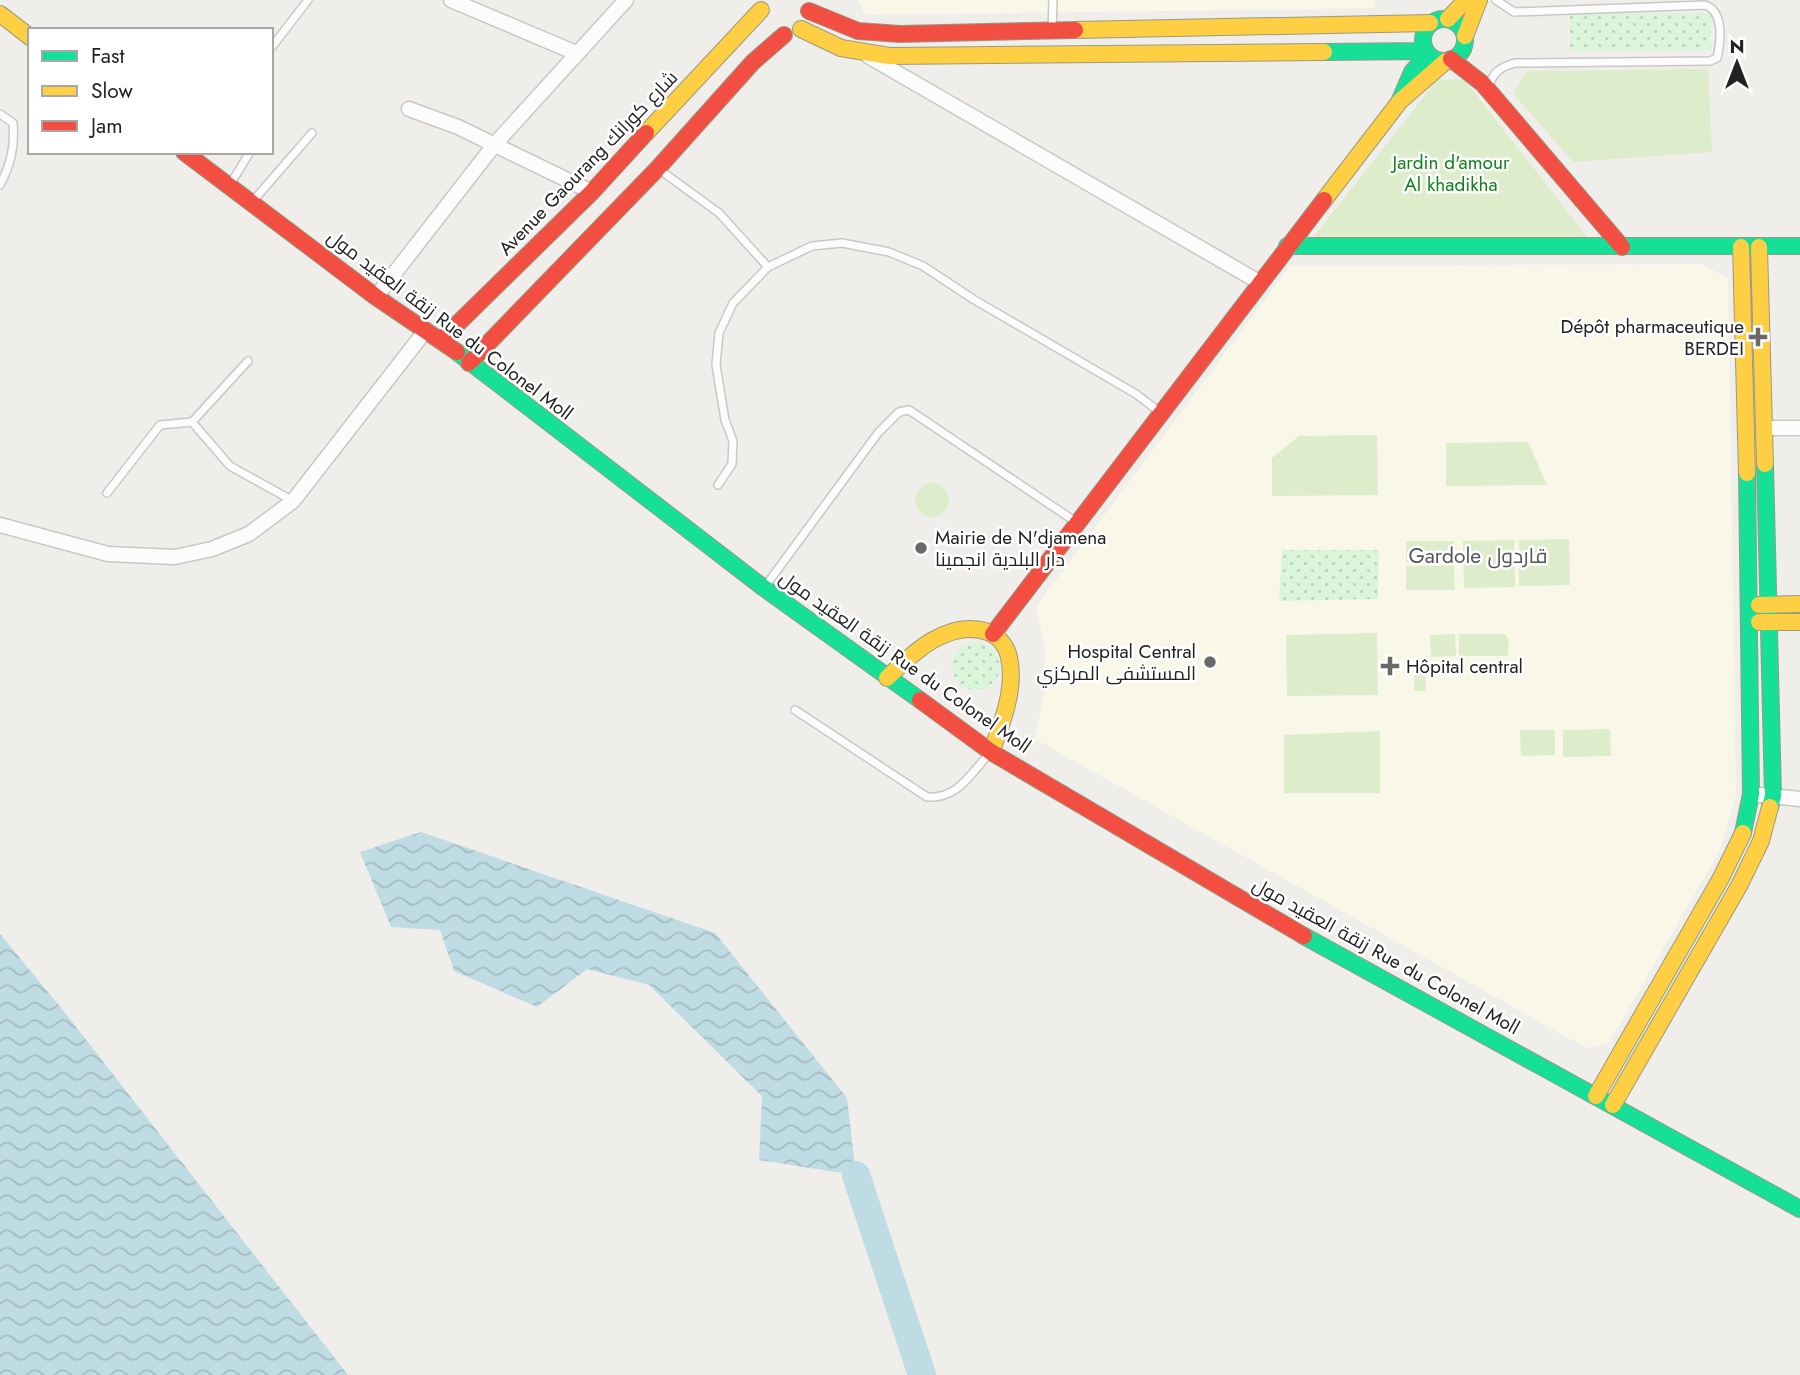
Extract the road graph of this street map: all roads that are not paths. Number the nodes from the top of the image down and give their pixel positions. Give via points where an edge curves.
1 (308, 0) edge
2 (451, 0) edge
3 (625, 0) edge
4 (1053, 0) edge
5 (1466, 0) edge
6 (1479, 0) edge
7 (1496, 0) edge
8 (809, 4) edge
9 (762, 5) edge
10 (0, 14) edge
11 (1448, 19) junction
12 (1430, 23) junction
13 (800, 29) junction
14 (1052, 32) junction
15 (28, 35) edge
16 (785, 35) junction
17 (1465, 39) junction
18 (273, 45) edge
19 (1426, 52) junction
20 (576, 53) junction
21 (864, 53) junction
22 (1449, 60) junction
23 (1485, 87) junction
24 (1400, 101) junction
25 (409, 109) dead end
26 (0, 114) edge
27 (312, 133) dead end
28 (495, 144) junction
29 (187, 154) edge
30 (249, 154) edge
31 (657, 168) junction
32 (0, 186) edge
33 (229, 186) junction
34 (592, 192) junction
35 (251, 203) junction
36 (1287, 246) junction
37 (1800, 246) edge
38 (1622, 247) junction
39 (1741, 247) junction
40 (1759, 247) junction
41 (768, 267) junction
42 (1259, 282) junction
43 (376, 296) junction
44 (426, 330) junction
45 (441, 340) junction
46 (248, 361) dead end
47 (469, 363) junction
48 (1162, 414) junction
49 (192, 422) junction
50 (1763, 428) junction
51 (1800, 428) edge
52 (718, 485) dead end
53 (107, 493) dead end
54 (293, 501) junction
55 (1078, 523) junction
56 (0, 525) edge
57 (764, 588) junction
58 (1800, 604) edge
59 (1750, 605) junction
60 (1769, 605) junction
61 (1751, 622) junction
62 (1770, 622) junction
63 (1800, 622) edge
64 (993, 634) junction
65 (887, 678) junction
66 (795, 710) dead end
67 (991, 752) junction
68 (1751, 794) junction
69 (1773, 796) junction
70 (1800, 799) edge
71 (1596, 1096) junction
72 (1613, 1105) junction
73 (1800, 1209) edge

1 - 18 lane
2 - 20 street
3 - 20 street
4 - 14 lane
5 - 11 street
6 - 17 street
7 - 23 lane via 1514,12 1705,5 1718,13 1719,50 1717,58 1710,61 1515,63 1493,74
8 - 13 street
8 - 14 street via 858,31
9 - 16 street via 770,30
9 - 34 street, Avenue Gaourang شارع كورانك
10 - 15 street
11 - 12 street
11 - 17 street via 1459,25
12 - 14 street
12 - 19 street via 1423,36
13 - 16 street
13 - 21 street
16 - 31 street via 753,62
17 - 22 street via 1460,54
17 - 23 street
19 - 21 street
19 - 22 street via 1437,60
19 - 24 street
20 - 28 street
21 - 42 street
22 - 23 street
22 - 24 street
23 - 38 street
24 - 36 street
25 - 28 street
26 - 32 lane via 13,123 15,140
27 - 35 lane
28 - 34 street
28 - 43 street
29 - 33 street, زنقة العقيد مول Rue du Colonel Moll
30 - 33 lane
31 - 41 lane via 719,213
31 - 47 street
33 - 35 street, زنقة العقيد مول Rue du Colonel Moll
34 - 45 street, Avenue Gaourang شارع كورانك
35 - 43 street, زنقة العقيد مول Rue du Colonel Moll
36 - 38 street
36 - 42 street
37 - 40 street
38 - 39 street
39 - 40 street
39 - 59 street
40 - 50 street
41 - 48 lane via 812,246 842,243 889,252 923,266
41 - 52 lane via 733,303 719,333 716,365 733,441 732,464
42 - 48 street
43 - 44 street, زنقة العقيد مول Rue du Colonel Moll
44 - 45 street, زنقة العقيد مول Rue du Colonel Moll
44 - 54 street
45 - 47 street, زنقة العقيد مول Rue du Colonel Moll
46 - 49 lane
47 - 57 street, زنقة العقيد مول Rue du Colonel Moll
48 - 55 street
49 - 53 lane via 160,425
49 - 54 lane via 230,466
50 - 51 street
50 - 60 street
54 - 56 street via 249,534 175,557 108,554
55 - 57 lane via 909,410 899,412 878,433
55 - 64 street
57 - 65 street, زنقة العقيد مول Rue du Colonel Moll
58 - 60 street
59 - 60 street
59 - 61 street
60 - 62 street
61 - 62 street
61 - 68 street
62 - 63 street
62 - 69 street
64 - 65 street via 966,628 948,633
64 - 67 street via 1006,648 1011,677
65 - 67 street, زنقة العقيد مول Rue du Colonel Moll
66 - 67 lane via 927,797 953,794
67 - 71 street, زنقة العقيد مول Rue du Colonel Moll via 1286,926
68 - 69 street
68 - 71 street via 1744,830 1721,878
69 - 70 street
69 - 72 street via 1761,841 1739,886
71 - 72 street, زنقة العقيد مول Rue du Colonel Moll
72 - 73 street, زنقة العقيد مول Rue du Colonel Moll

